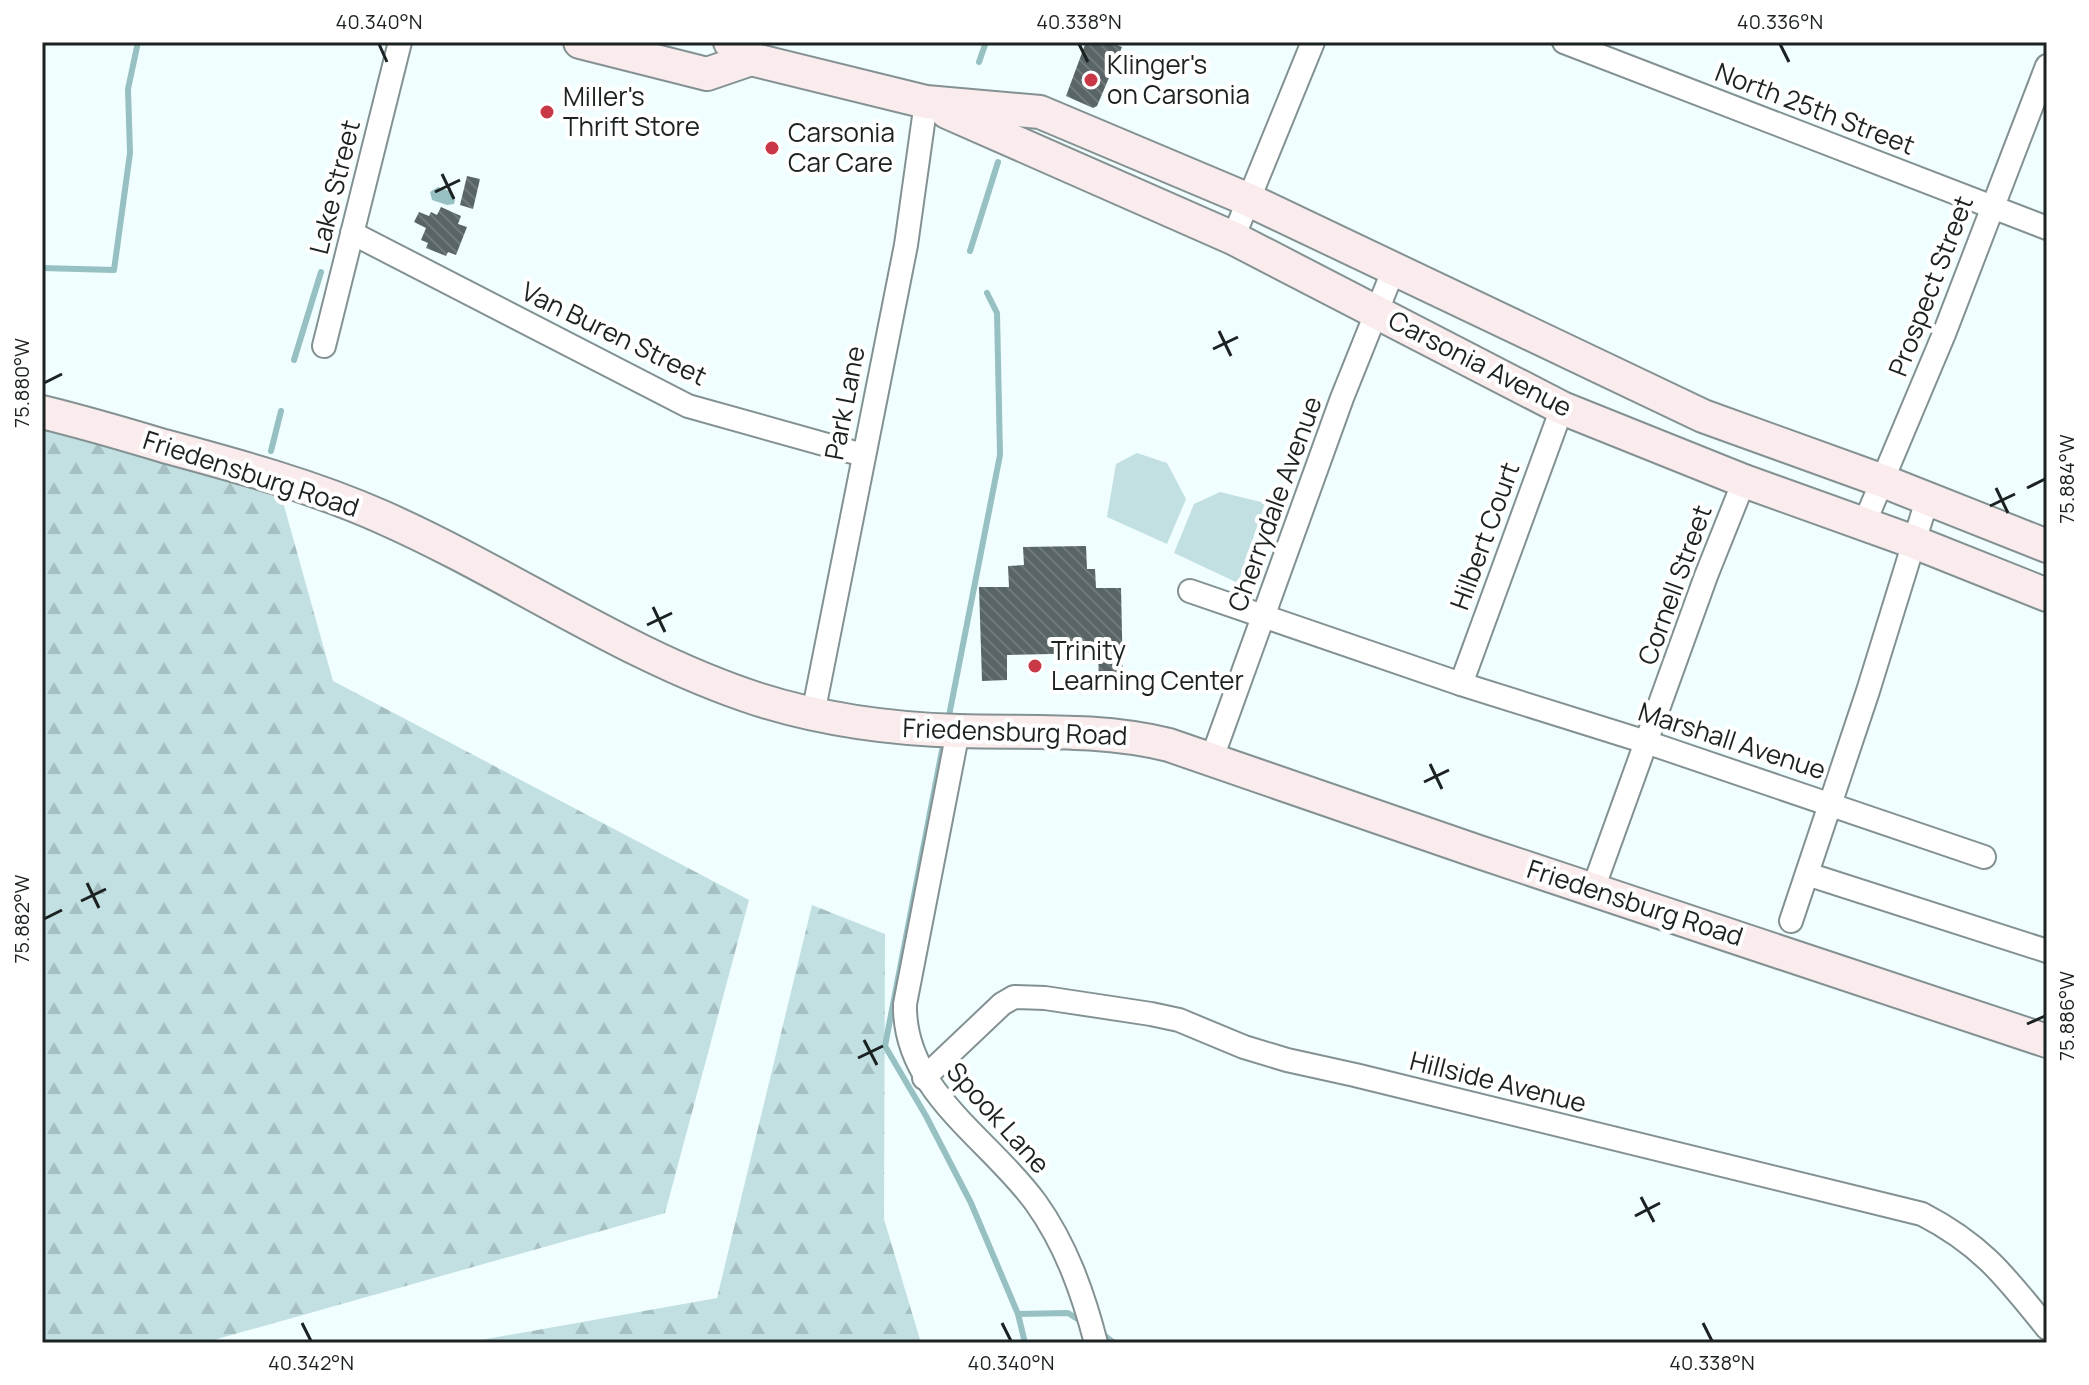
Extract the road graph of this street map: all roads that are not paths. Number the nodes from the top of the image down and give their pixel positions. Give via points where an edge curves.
1 (400, 42) edge
2 (580, 42) edge
3 (1313, 42) edge
4 (1564, 42) edge
5 (745, 48) edge
6 (2047, 66) edge
7 (926, 102) junction
8 (1249, 200) junction
9 (1992, 207) junction
10 (2047, 228) edge
11 (352, 233) junction
12 (1233, 238) junction
13 (1393, 271) junction
14 (1377, 312) junction
15 (324, 346) dead end
16 (1562, 408) junction
17 (42, 412) edge
18 (863, 455) junction
19 (1744, 481) junction
20 (1883, 481) junction
21 (1927, 500) junction
22 (1864, 524) junction
23 (1914, 542) junction
24 (2047, 546) edge
25 (1190, 591) dead end
26 (2047, 595) edge
27 (1264, 617) junction
28 (1461, 684) junction
29 (813, 714) junction
30 (958, 731) junction
31 (1646, 742) junction
32 (1212, 758) junction
33 (1831, 804) junction
34 (1984, 857) dead end
35 (1807, 874) junction
36 (1593, 889) junction
37 (1791, 921) dead end
38 (2047, 951) edge
39 (2047, 1041) edge
40 (924, 1078) junction
41 (2047, 1328) edge
42 (1096, 1343) edge

1 - 11 street, Lake Street
2 - 5 street, Carsonia Avenue via 707,74
3 - 8 street
4 - 9 street, North 25th Street
5 - 7 street, Carsonia Avenue
6 - 9 street, Prospect Street
7 - 8 street, Carsonia Avenue via 1040,112
7 - 12 street, Carsonia Avenue
7 - 18 street, Park Lane via 906,245
8 - 12 street
8 - 13 street, Carsonia Avenue
9 - 10 street, North 25th Street
9 - 20 street, Prospect Street
11 - 15 street, Lake Street
11 - 18 street, Van Buren Street via 688,406
12 - 14 street, Carsonia Avenue
13 - 14 street, Cherrydale Avenue
13 - 20 street, Carsonia Avenue via 1703,416
14 - 16 street, Carsonia Avenue
14 - 27 street, Cherrydale Avenue
16 - 19 street, Carsonia Avenue
16 - 28 street, Hilbert Court
17 - 29 street, Friedensburg Road via 314,490 395,523 710,682
18 - 29 street, Park Lane
19 - 22 street, Carsonia Avenue
19 - 31 street, Cornell Street
20 - 21 street, Carsonia Avenue
20 - 22 street, Prospect Street
21 - 23 street
21 - 24 street, Carsonia Avenue
22 - 23 street, Carsonia Avenue
23 - 26 street, Carsonia Avenue
23 - 33 street
25 - 27 street, Marshall Avenue
27 - 28 street, Marshall Avenue
27 - 32 street, Cherrydale Avenue
28 - 31 street, Marshall Avenue
29 - 30 street, Friedensburg Road via 882,727
30 - 32 street, Friedensburg Road via 1134,736
30 - 40 street, Spook Lane via 905,1004 910,1046
31 - 33 street, Marshall Avenue
31 - 36 street, Cornell Street
32 - 36 street, Friedensburg Road
33 - 34 street, Marshall Avenue
33 - 35 street
35 - 37 street
35 - 38 street
36 - 39 street, Friedensburg Road
40 - 41 street, Hillside Avenue via 1014,997 1179,1020 1287,1060 1922,1214 1971,1243
40 - 42 street, Spook Lane via 1010,1170 1049,1222 1081,1289

